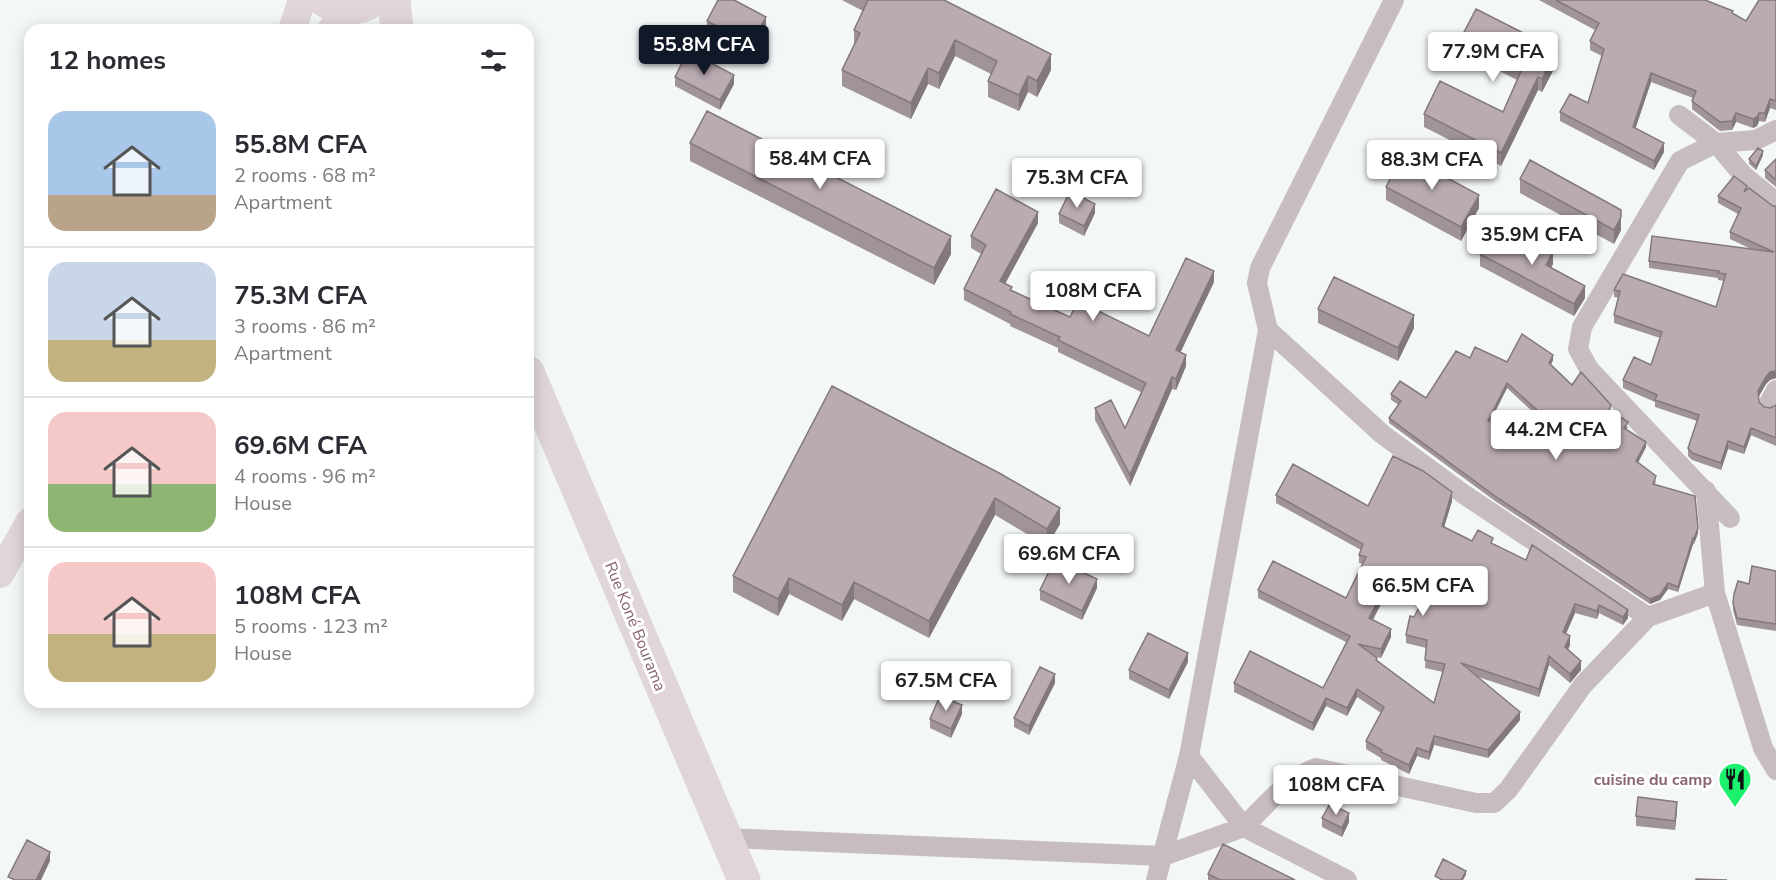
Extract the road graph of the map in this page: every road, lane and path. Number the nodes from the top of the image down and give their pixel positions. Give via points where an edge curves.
1 (302, 0) edge
2 (394, 0) edge
3 (1394, 0) edge
4 (294, 24) edge
5 (396, 24) edge
6 (1679, 114) dead end
7 (1776, 130) edge
8 (1716, 143) junction
9 (1776, 202) edge
10 (1268, 330) junction
11 (534, 386) edge
12 (1706, 491) junction
13 (1730, 518) dead end
14 (24, 532) edge
15 (0, 574) edge
16 (1714, 593) junction
17 (1648, 617) junction
18 (1189, 756) junction
19 (1776, 770) edge
20 (1244, 827) junction
21 (725, 838) junction
22 (1163, 856) junction
23 (744, 880) edge
24 (1156, 880) edge
25 (1347, 880) edge

1 - 4 main road
2 - 5 highway
3 - 10 street via 1260,268 1257,284
6 - 8 street
7 - 8 street via 1756,140
8 - 9 street via 1743,175
8 - 12 street via 1680,161 1582,327 1578,350 1589,369
10 - 17 street via 1382,434 1462,493
10 - 18 street
11 - 21 highway, Rue Koné Bourama
12 - 13 street
12 - 16 street
14 - 15 main road
16 - 17 street
16 - 19 street via 1763,748
17 - 20 street via 1582,685 1508,790 1494,803 1476,803 1316,768 1290,782
18 - 20 street
18 - 22 street
20 - 22 street
20 - 25 street
21 - 22 street
21 - 23 highway, Rue Koné Bourama
22 - 24 street

